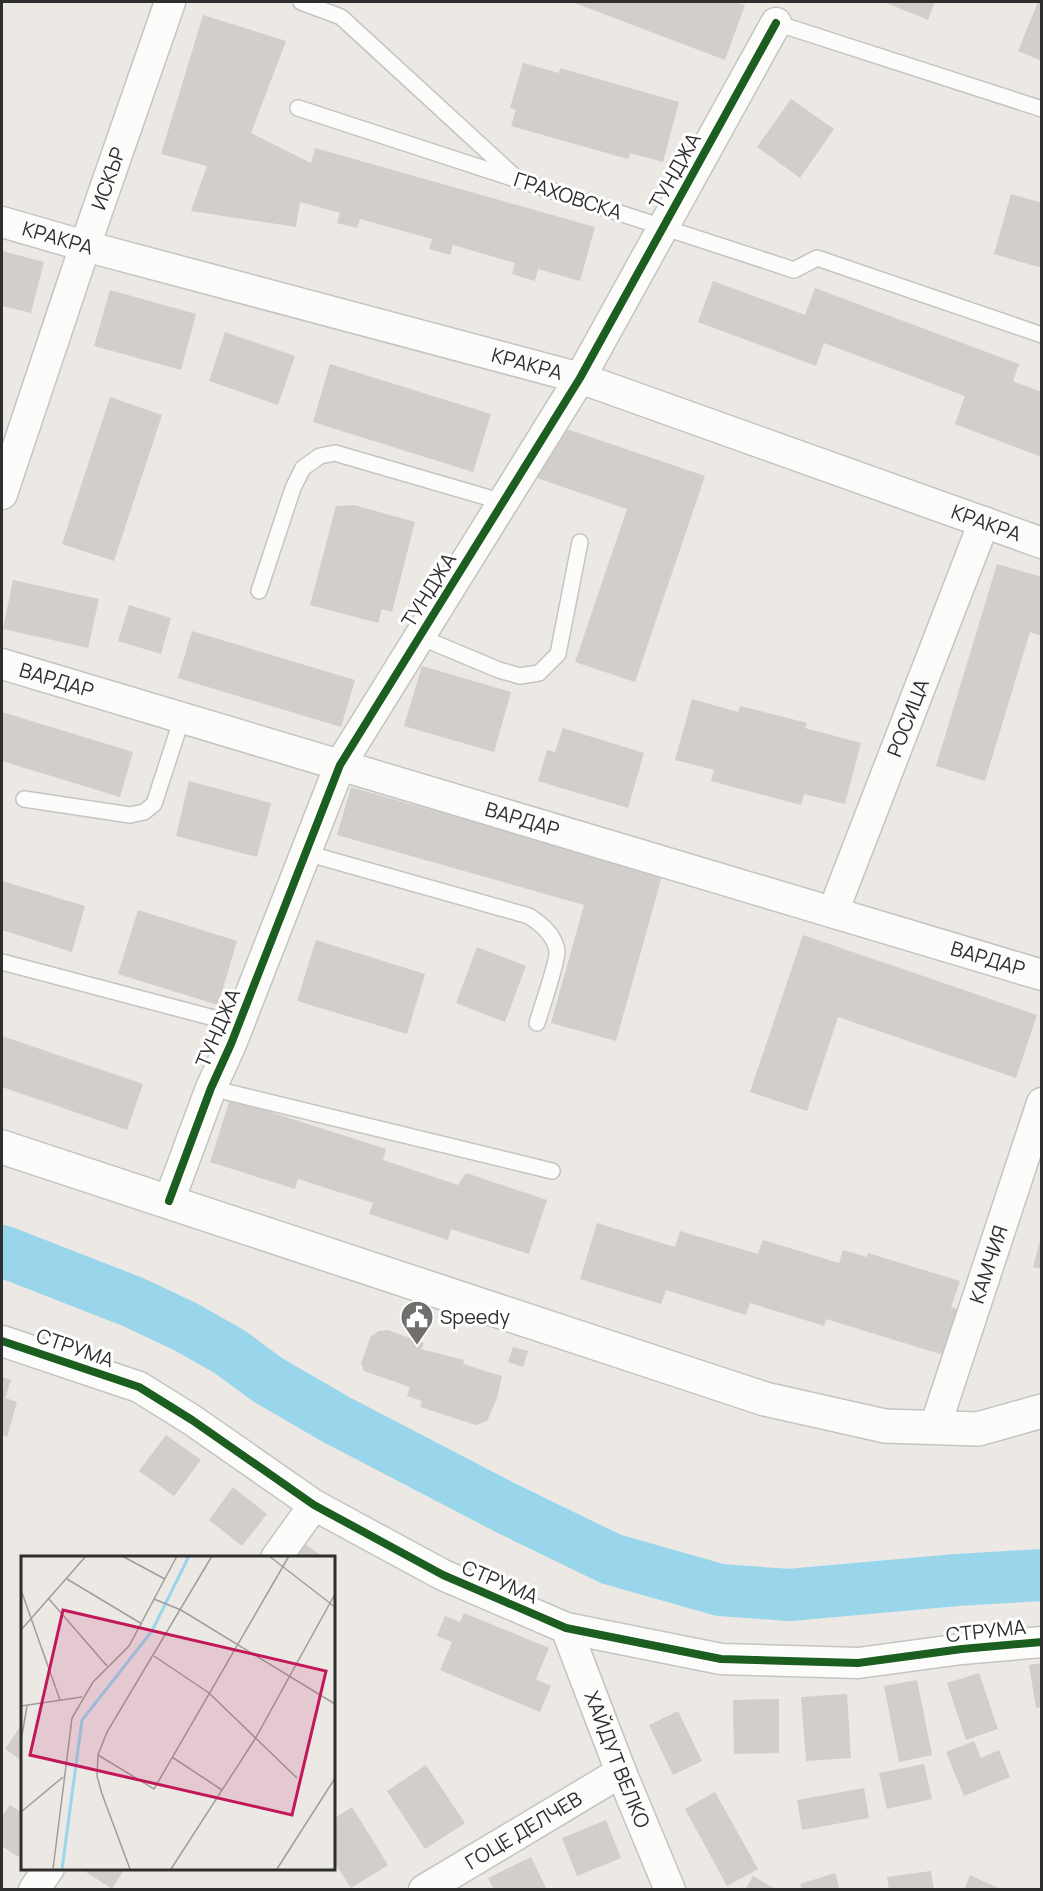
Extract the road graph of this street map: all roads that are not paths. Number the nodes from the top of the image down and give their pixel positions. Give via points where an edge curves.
1 (170, 2) edge
2 (301, 2) edge
3 (776, 23) joint
4 (298, 108) dead end
5 (1041, 109) edge
6 (518, 179) junction
7 (2, 222) edge
8 (663, 227) junction
9 (85, 246) junction
10 (1041, 335) edge
11 (580, 378) junction
12 (2, 494) edge
13 (503, 502) junction
14 (984, 522) junction
15 (580, 542) dead end
16 (1041, 543) edge
17 (259, 591) dead end
18 (420, 637) junction
19 (2, 664) edge
20 (182, 718) junction
21 (340, 765) junction
22 (24, 799) dead end
23 (306, 853) junction
24 (833, 912) junction
25 (2, 962) edge
26 (1041, 975) edge
27 (214, 1018) dead end
28 (537, 1023) dead end
29 (210, 1088) junction
30 (1041, 1103) edge
31 (2, 1147) edge
32 (552, 1171) dead end
33 (169, 1201) junction
34 (2, 1341) edge
35 (1041, 1413) edge
36 (934, 1427) junction
37 (314, 1505) junction
38 (277, 1556) edge
39 (566, 1628) junction
40 (1041, 1641) edge
41 (621, 1772) junction
42 (48, 1870) edge
43 (34, 1890) edge
44 (424, 1890) edge
45 (670, 1890) edge

1 - 9 street, ИСКЪР
2 - 6 lane via 341,17
3 - 5 lane
3 - 8 street, ТУНДЖА
4 - 6 lane, ГРАХОВСКА
6 - 8 lane, ГРАХОВСКА
7 - 9 street, КРАКРА
8 - 10 lane, ГРАХОВСКА via 795,270 818,258
8 - 11 street, ТУНДЖА
9 - 11 street, КРАКРА
9 - 12 street, ИСКЪР
11 - 13 street, ТУНДЖА
11 - 14 street, КРАКРА
13 - 17 lane via 335,453 320,456 303,468 293,488
13 - 18 street, ТУНДЖА
14 - 16 street, КРАКРА
14 - 24 street, РОСИЦА
15 - 18 lane via 558,654 539,673 520,676 499,670
18 - 21 street, ТУНДЖА
19 - 20 street, ВАРДАР
20 - 21 street, ВАРДАР
20 - 22 lane via 154,804 144,812 130,815
21 - 23 street, ТУНДЖА
21 - 24 street, ВАРДАР
23 - 28 lane via 529,916 543,925 558,953
23 - 29 street, ТУНДЖА
24 - 26 street, ВАРДАР
25 - 27 lane
29 - 32 lane
29 - 33 street, ТУНДЖА
30 - 36 street, КАМЧИЯ
31 - 33 main road
33 - 36 main road via 765,1399 885,1426
34 - 37 street, СТРУМА via 139,1387
35 - 36 main road via 978,1429
37 - 38 street
37 - 39 street, СТРУМА via 443,1575
39 - 40 street, СТРУМА via 721,1659 858,1663
39 - 41 street, ХАЙДУТ ВЕЛКО
41 - 44 street, ГОЦЕ ДЕЛЧЕВ
41 - 45 street, ХАЙДУТ ВЕЛКО
42 - 43 street

